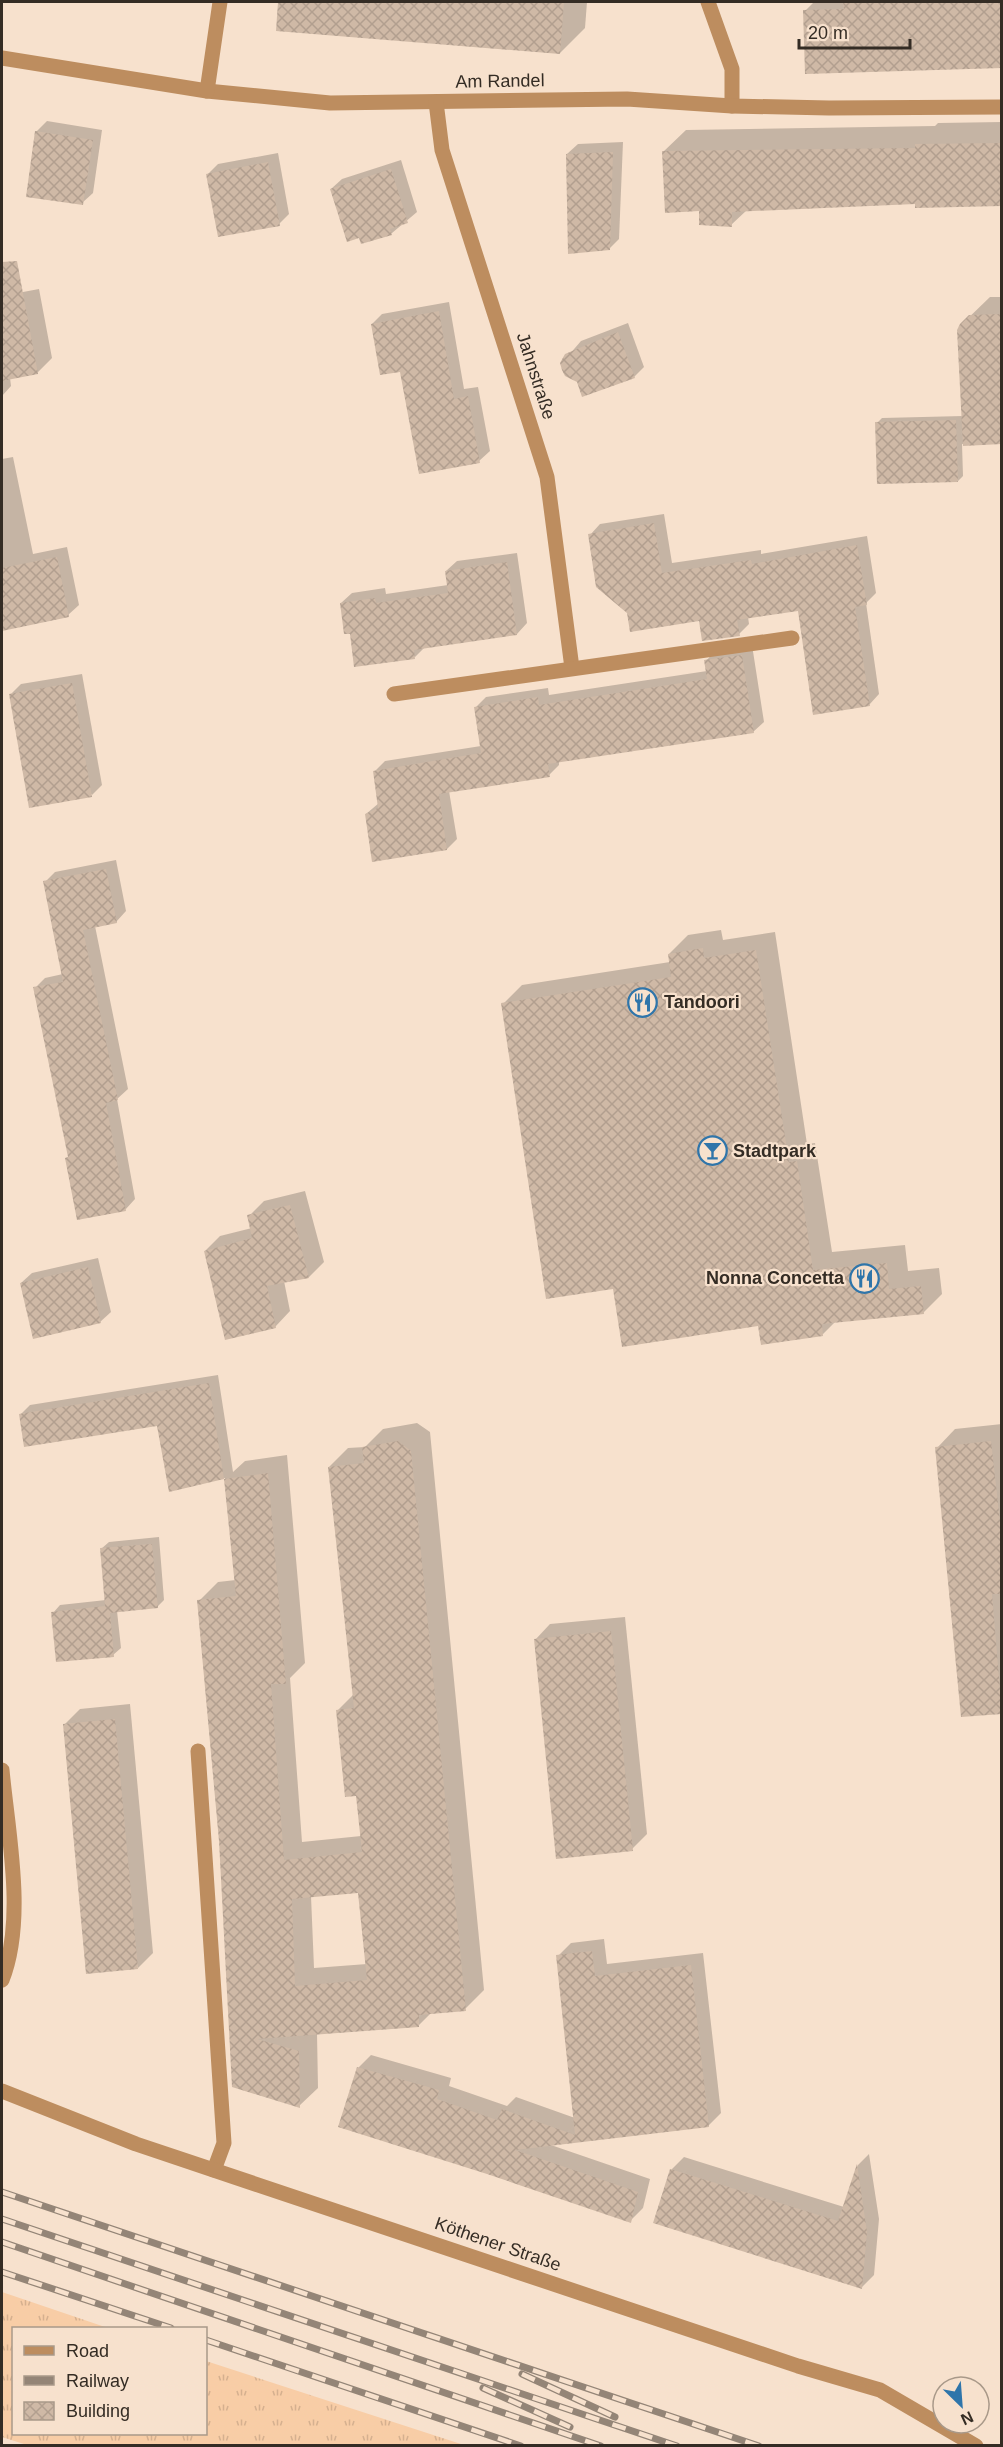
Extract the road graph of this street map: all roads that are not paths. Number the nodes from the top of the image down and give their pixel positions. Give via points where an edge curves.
1 (220, 2) edge
2 (708, 2) edge
3 (2, 58) edge
4 (207, 91) junction
5 (436, 102) junction
6 (732, 106) junction
7 (1002, 107) edge
8 (792, 638) dead end
9 (572, 668) junction
10 (394, 694) dead end
11 (198, 1751) dead end
12 (2, 1770) edge
13 (2, 1980) edge
14 (2, 2091) edge
15 (214, 2170) junction
16 (976, 2445) edge

1 - 4 street
2 - 6 street via 732,69
3 - 4 street, Am Randel
4 - 5 street, Am Randel via 330,103
5 - 6 street, Am Randel via 627,99
5 - 9 street, Jahnstraße via 442,150 547,477
6 - 7 street, Am Randel
8 - 9 street
9 - 10 street
11 - 15 street via 224,2143
12 - 13 street via 14,1917 8,1965
14 - 15 street, Köthener Straße
15 - 16 street, Köthener Straße via 880,2390

